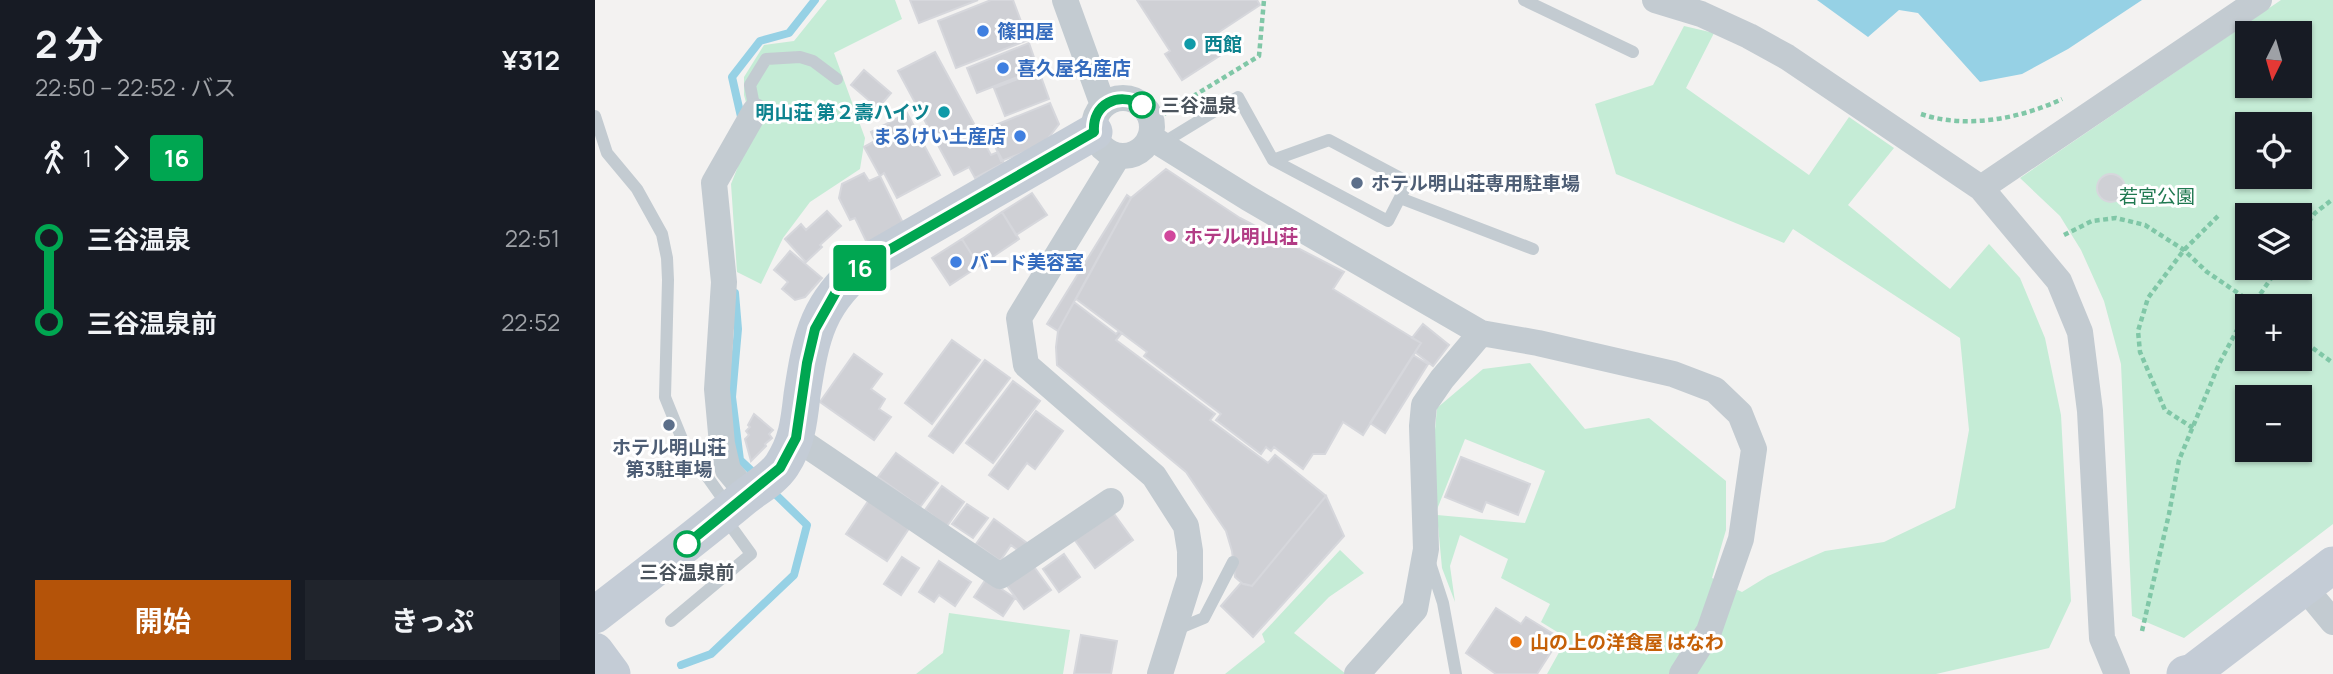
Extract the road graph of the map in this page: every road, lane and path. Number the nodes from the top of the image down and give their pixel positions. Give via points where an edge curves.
1 (1065, 0) edge
2 (1264, 0) edge
3 (1524, 0) edge
4 (1655, 0) edge
5 (2259, 0) edge
6 (1633, 52) dead end
7 (837, 79) dead end
8 (2068, 96) dead end
9 (1909, 110) dead end
10 (755, 111) joint
11 (595, 116) edge
12 (1105, 131) junction
13 (1154, 135) junction
14 (1273, 160) junction
15 (1981, 188) junction
16 (1400, 198) junction
17 (2333, 199) edge
18 (2219, 215) dead end
19 (2312, 217) edge
20 (2064, 235) dead end
21 (1534, 250) dead end
22 (2183, 250) junction
23 (2238, 294) edge
24 (1481, 333) junction
25 (2235, 334) edge
26 (2312, 348) edge
27 (2333, 363) edge
28 (2193, 428) junction
29 (796, 438) junction
30 (1111, 501) dead end
31 (733, 506) junction
32 (1426, 550) junction
33 (1233, 562) dead end
34 (2333, 565) edge
35 (2304, 587) junction
36 (595, 615) edge
37 (671, 621) dead end
38 (2333, 622) edge
39 (1172, 631) junction
40 (2142, 631) dead end
41 (595, 651) edge
42 (612, 674) edge
43 (1160, 674) edge
44 (1357, 674) edge
45 (1456, 674) edge
46 (1682, 674) edge
47 (2117, 674) edge
48 (2185, 674) edge

1 - 12 street
2 - 13 path via 1259,56
3 - 6 lane
4 - 15 street via 1701,14 1787,57
5 - 15 street
7 - 10 lane via 800,57 766,58 750,85
8 - 9 path via 2017,115 1981,121 1935,119
10 - 31 street via 714,183 724,282 717,388
11 - 31 lane via 607,153 637,189 662,234 668,280 665,397 684,444
12 - 13 street via 1128,156
12 - 13 street via 1112,100 1123,98 1148,113
12 - 29 street via 868,262 837,290 815,329
12 - 39 street via 1019,318 1026,365 1154,475 1186,526 1189,578
13 - 14 lane via 1238,97
13 - 24 street via 1248,198
14 - 16 lane via 1388,221
14 - 16 lane via 1329,140 1408,182
15 - 47 street via 2059,281 2080,332 2090,411 2102,638
16 - 21 lane
17 - 19 path
18 - 22 path
20 - 22 path via 2092,221 2116,218 2145,225
22 - 23 path
22 - 28 path via 2148,298 2139,331 2140,352 2165,410
24 - 32 street via 1424,405
24 - 46 street via 1673,374 1715,390 1740,414 1754,450 1741,539 1709,631
25 - 28 path
26 - 27 path
28 - 40 path via 2179,460
29 - 30 street via 1000,576
29 - 31 street via 780,468
31 - 36 street
31 - 37 lane via 751,554
32 - 44 street via 1415,609
32 - 45 lane via 1443,603
33 - 39 lane via 1204,618
34 - 35 street
35 - 38 street
35 - 48 street
39 - 43 street
41 - 42 street

